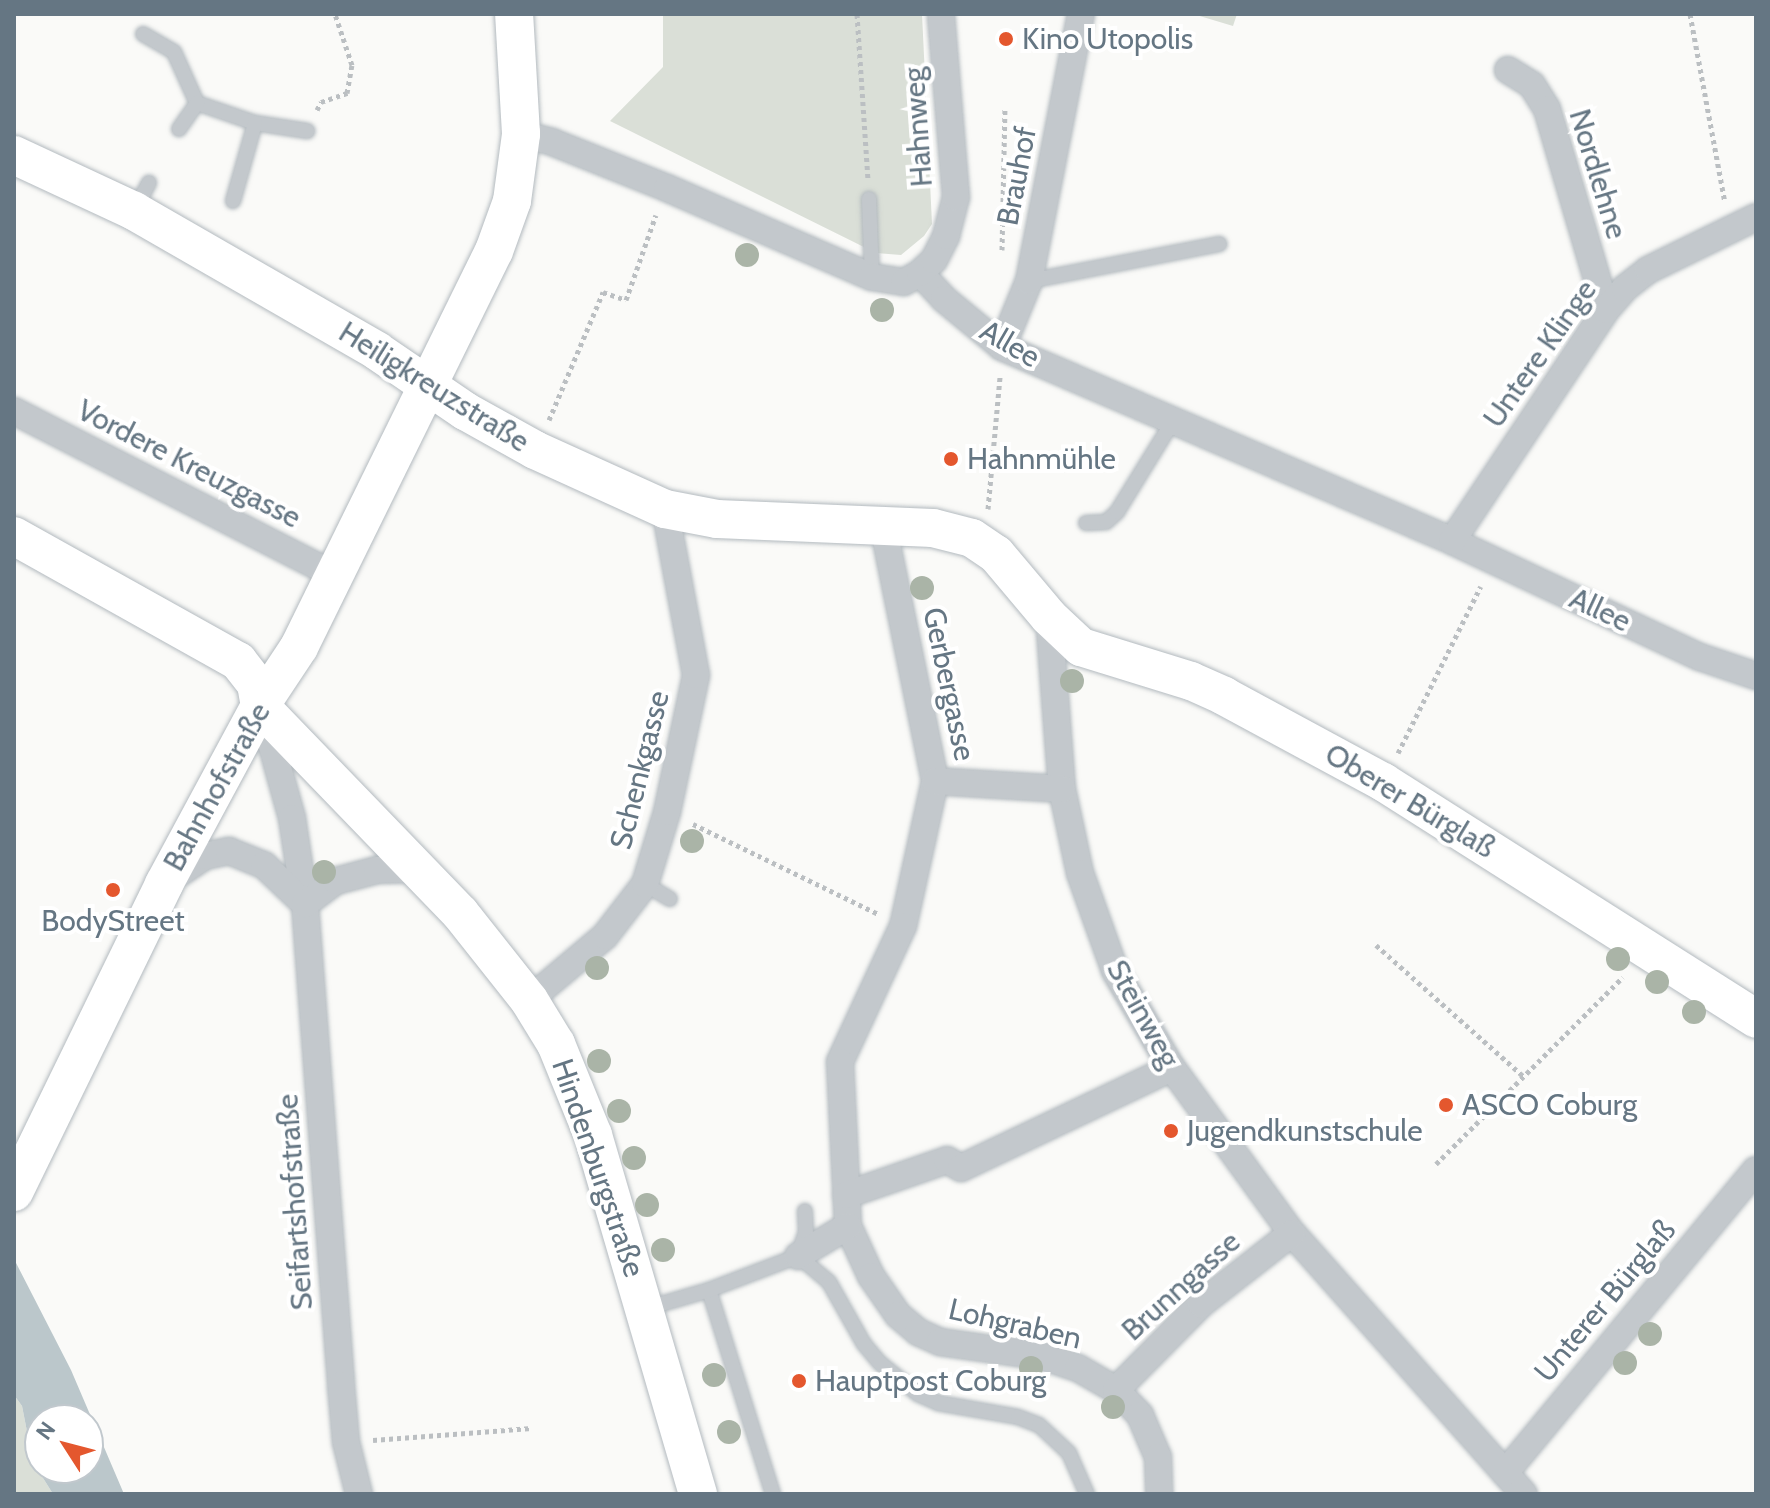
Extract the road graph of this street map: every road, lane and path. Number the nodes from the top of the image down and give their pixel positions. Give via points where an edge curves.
1 (335, 14) edge
2 (514, 14) edge
3 (857, 14) edge
4 (941, 14) edge
5 (1081, 14) edge
6 (1690, 14) edge
7 (143, 34) dead end
8 (1508, 70) dead end
9 (197, 103) junction
10 (1005, 107) dead end
11 (255, 123) junction
12 (179, 129) dead end
13 (307, 131) joint
14 (521, 134) junction
15 (14, 155) edge
16 (869, 199) joint
17 (233, 201) dead end
18 (1756, 217) edge
19 (651, 227) dead end
20 (1730, 232) junction
21 (1219, 244) dead end
22 (1002, 265) dead end
23 (920, 273) junction
24 (872, 277) junction
25 (1029, 281) junction
26 (1606, 310) junction
27 (1002, 347) junction
28 (425, 386) junction
29 (14, 411) edge
30 (1173, 421) junction
31 (535, 450) junction
32 (665, 509) junction
33 (1086, 523) dead end
34 (883, 525) junction
35 (14, 536) edge
36 (972, 538) junction
37 (1452, 541) junction
38 (1494, 560) junction
39 (334, 575) junction
40 (1049, 617) junction
41 (1756, 676) edge
42 (260, 706) junction
43 (935, 781) junction
44 (1383, 782) junction
45 (1062, 789) junction
46 (667, 812) junction
47 (418, 869) junction
48 (164, 884) junction
49 (645, 884) junction
50 (670, 899) dead end
51 (305, 904) junction
52 (903, 926) junction
53 (1376, 945) dead end
54 (1649, 951) junction
55 (529, 1000) junction
56 (1756, 1019) edge
57 (1172, 1068) junction
58 (1524, 1077) junction
59 (1436, 1164) dead end
60 (1756, 1170) edge
61 (18, 1184) edge
62 (846, 1195) junction
63 (805, 1211) dead end
64 (848, 1226) junction
65 (1292, 1233) junction
66 (798, 1256) junction
67 (709, 1290) junction
68 (644, 1309) junction
69 (1116, 1390) junction
70 (532, 1428) dead end
71 (346, 1442) junction
72 (1505, 1473) junction
73 (359, 1494) edge
74 (698, 1494) edge
75 (773, 1494) edge
76 (1087, 1494) edge
77 (1159, 1494) edge
78 (1524, 1494) edge

1 - 13 path via 352,65 347,93 321,102
2 - 14 street
3 - 16 path
4 - 23 street, Hahnweg via 956,197 946,236
5 - 25 street, Brauhof
6 - 20 path
7 - 9 lane via 174,52
8 - 26 street, Nordlehne via 1532,85 1547,109
9 - 11 lane
9 - 12 lane
10 - 22 path
11 - 13 lane
11 - 17 lane
14 - 24 street via 667,188
14 - 28 street via 512,201 494,251
15 - 28 street, Heiligkreuzstraße via 142,197
16 - 24 lane
18 - 20 street, Untere Klinge
19 - 31 path via 626,300 603,292
20 - 26 street, Untere Klinge via 1648,270
21 - 25 lane
23 - 24 street via 904,282
23 - 27 street, Allee
25 - 27 street, Brauhof
26 - 37 street, Untere Klinge
27 - 30 street, Allee
27 - 36 path via 991,503
28 - 31 street, Heiligkreuzstraße
28 - 39 street, Bahnhofstraße
29 - 39 street, Vordere Kreuzgasse
30 - 33 lane via 1117,512 1106,522
30 - 37 street, Allee
31 - 32 street, Heiligkreuzstraße
32 - 34 street, Heiligkreuzstraße via 717,519
32 - 46 street, Schenkgasse via 696,675
34 - 36 street via 933,528
34 - 43 street, Gerbergasse
35 - 42 street via 238,661 256,684
36 - 40 street via 996,554
37 - 38 street, Allee
38 - 41 street, Allee via 1700,657
38 - 44 path
39 - 42 street, Bahnhofstraße via 299,647
40 - 44 street, Oberer Bürglaß via 1081,647 1191,681
40 - 45 street, Steinweg
42 - 47 street, Hindenburgstraße
42 - 48 street, Bahnhofstraße
42 - 51 street, Seifartshofstraße via 292,818
43 - 45 street, Gerbergasse
43 - 52 street
44 - 54 street, Oberer Bürglaß
45 - 57 street, Steinweg via 1080,873 1115,971
46 - 49 street, Schenkgasse
46 - 52 path
47 - 51 street via 377,870 336,881
47 - 55 street, Hindenburgstraße
48 - 51 street via 205,856 229,851 264,865
48 - 61 street, Bahnhofstraße
49 - 50 lane
49 - 55 street, Schenkgasse via 605,936
51 - 71 street, Seifartshofstraße
52 - 62 street via 840,1062
53 - 58 path
54 - 56 street, Oberer Bürglaß
54 - 58 path
55 - 68 street, Hindenburgstraße via 578,1095
57 - 62 street via 961,1168 947,1160
57 - 65 street, Steinweg
58 - 59 path
60 - 72 street, Unterer Bürglaß
62 - 64 street
63 - 66 lane via 806,1232
64 - 66 street
64 - 69 street, Lohgraben via 871,1276 898,1315 918,1332 940,1342 1041,1356 1078,1368
65 - 69 street, Brunngasse via 1201,1304
65 - 72 street, Steinweg
66 - 67 lane
66 - 76 lane via 829,1282 880,1363 938,1403 1039,1425 1069,1453
67 - 68 lane
67 - 75 lane
68 - 74 street, Hindenburgstraße
69 - 77 street, Lohgraben via 1140,1415 1158,1457
70 - 71 path
71 - 73 street, Seifartshofstraße
72 - 78 street, Steinweg

